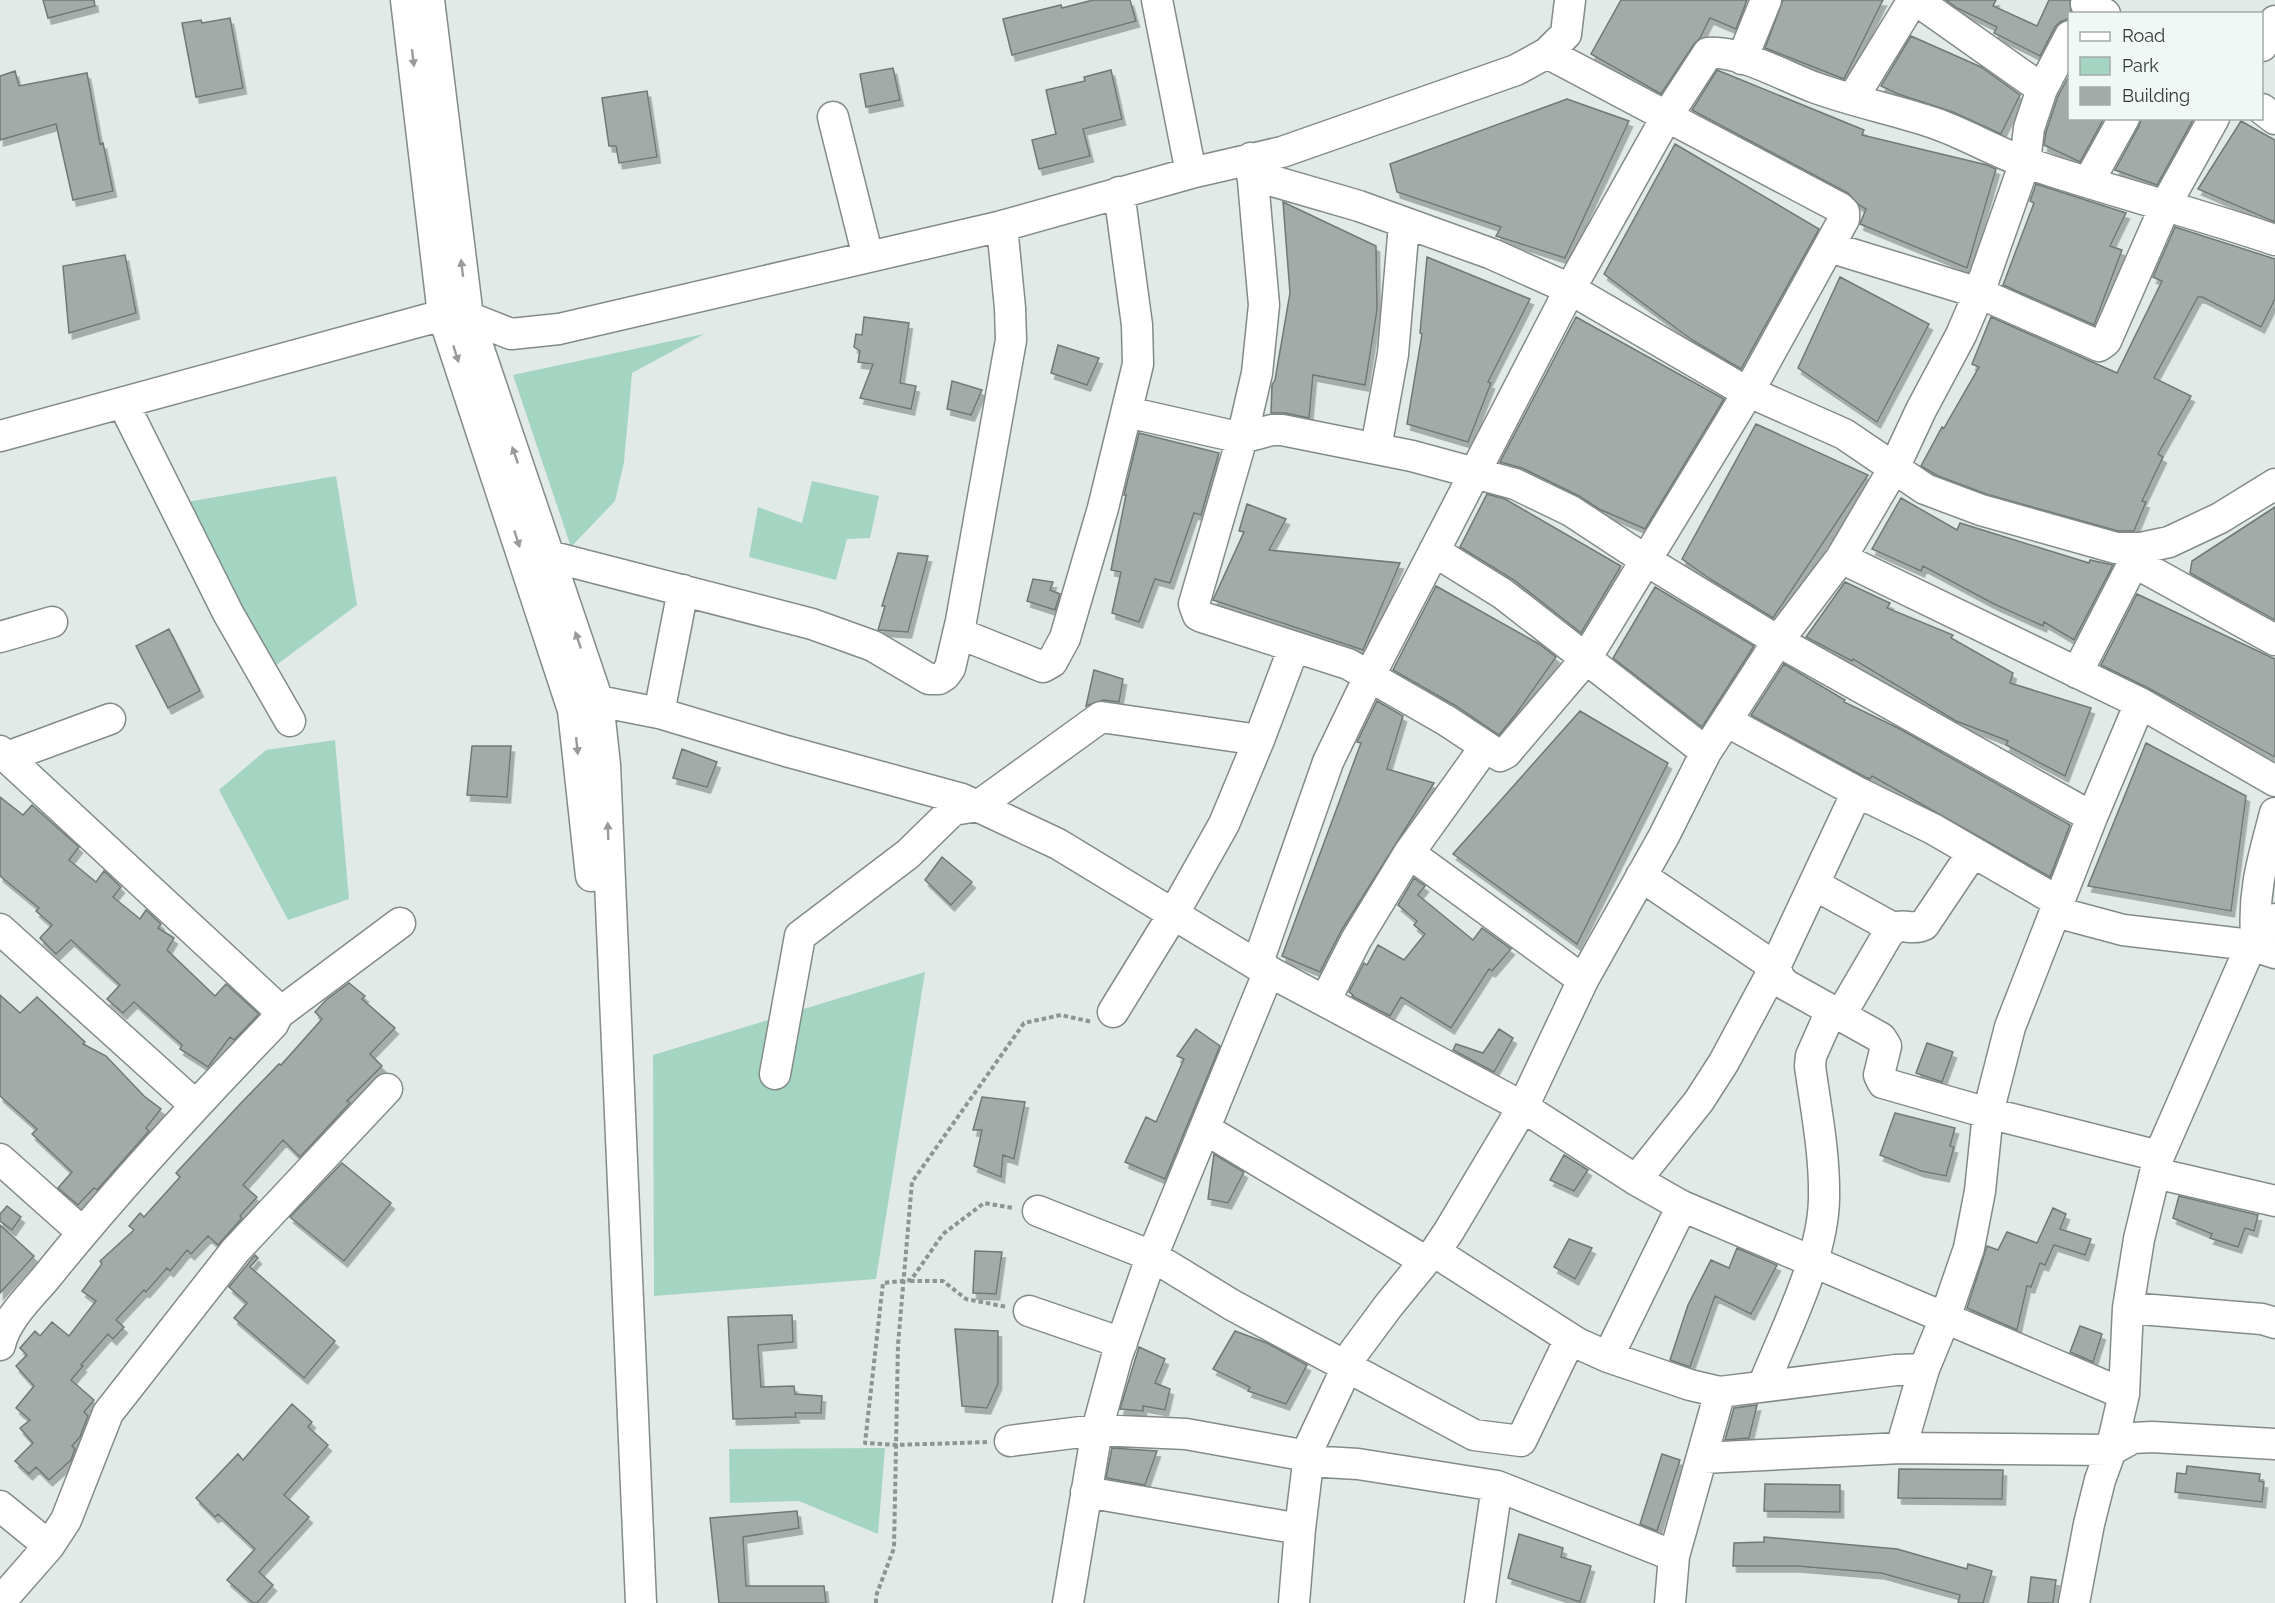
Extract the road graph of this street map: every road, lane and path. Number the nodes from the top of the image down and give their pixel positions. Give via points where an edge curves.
1 (406, 0) edge
2 (429, 0) edge
3 (1157, 0) edge
4 (1570, 0) edge
5 (1766, 0) edge
6 (1914, 0) edge
7 (2275, 21) edge
8 (2068, 40) edge
9 (2263, 44) edge
10 (1547, 53) junction
11 (1742, 59) junction
12 (2042, 89) junction
13 (1853, 99) junction
14 (2263, 110) edge
15 (1667, 116) junction
16 (833, 117) dead end
17 (2275, 119) edge
18 (2123, 120) edge
19 (2213, 120) edge
20 (2025, 162) junction
21 (1252, 166) junction
22 (1191, 172) junction
23 (2089, 181) junction
24 (1119, 192) junction
25 (2166, 204) junction
26 (1404, 224) junction
27 (1002, 226) junction
28 (2275, 240) edge
29 (1829, 248) junction
30 (868, 257) junction
31 (1570, 289) junction
32 (1979, 293) junction
33 (456, 316) junction
34 (1749, 391) junction
35 (123, 403) junction
36 (1127, 412) junction
37 (0, 436) edge
38 (1242, 438) junction
39 (1376, 448) junction
40 (1894, 468) junction
41 (1473, 472) junction
42 (2275, 484) edge
43 (1434, 550) junction
44 (2137, 555) junction
45 (549, 556) junction
46 (1841, 558) junction
47 (1647, 561) junction
48 (683, 590) junction
49 (52, 622) dead end
50 (958, 633) junction
51 (0, 637) edge
52 (2275, 640) edge
53 (1778, 641) junction
54 (1294, 646) junction
55 (1586, 660) junction
56 (2077, 673) junction
57 (1370, 675) junction
58 (2140, 703) junction
59 (586, 706) junction
60 (659, 713) junction
61 (110, 719) dead end
62 (290, 721) dead end
63 (1726, 721) junction
64 (1259, 740) junction
65 (1485, 747) junction
66 (1706, 752) junction
67 (3, 754) edge
68 (2275, 781) edge
69 (1857, 792) junction
70 (978, 806) junction
71 (2275, 813) edge
72 (2092, 818) junction
73 (1973, 852) junction
74 (1409, 853) junction
75 (1641, 876) junction
76 (1815, 885) junction
77 (2058, 907) junction
78 (1174, 913) junction
79 (400, 923) dead end
80 (1893, 928) junction
81 (0, 929) edge
82 (2264, 938) edge
83 (1775, 967) junction
84 (1263, 968) junction
85 (1583, 980) junction
86 (1325, 1001) junction
87 (1113, 1012) joint
88 (278, 1014) junction
89 (1836, 1014) junction
90 (775, 1074) dead end
91 (387, 1089) dead end
92 (195, 1105) junction
93 (1522, 1107) junction
94 (1988, 1113) junction
95 (1204, 1129) junction
96 (0, 1159) edge
97 (2157, 1164) junction
98 (1636, 1180) junction
99 (2275, 1201) edge
100 (1682, 1206) junction
101 (1038, 1212) joint
102 (82, 1232) junction
103 (1152, 1256) junction
104 (1430, 1257) junction
105 (1812, 1262) junction
106 (903, 1281) junction
107 (2128, 1308) junction
108 (1029, 1311) joint
109 (1945, 1318) junction
110 (2275, 1323) edge
111 (1, 1339) edge
112 (1570, 1339) junction
113 (1122, 1343) junction
114 (1608, 1357) junction
115 (1347, 1367) junction
116 (1924, 1369) junction
117 (1763, 1386) junction
118 (1720, 1392) junction
119 (2124, 1394) junction
120 (1097, 1430) junction
121 (1010, 1441) joint
122 (2275, 1444) edge
123 (896, 1445) junction
124 (1901, 1449) junction
125 (2111, 1450) junction
126 (1307, 1458) junction
127 (1702, 1458) junction
128 (1497, 1486) junction
129 (1086, 1492) junction
130 (0, 1506) edge
131 (1300, 1529) junction
132 (49, 1546) junction
133 (1674, 1556) junction
134 (0, 1602) edge
135 (1300, 1602) edge
136 (623, 1603) edge
137 (641, 1603) edge
138 (876, 1603) edge
139 (1068, 1603) edge
140 (1480, 1603) edge
141 (1670, 1603) edge
142 (2074, 1603) edge

1 -> 33 street
33 -> 2 street
3 - 22 street
4 - 10 street via 1566,34
5 - 11 street
6 - 12 street
6 - 13 street
7 - 9 street
8 - 12 street
10 - 15 street
10 - 21 street via 1516,70
11 - 13 street
11 - 15 street via 1708,53
12 - 20 street via 2029,128
13 - 20 street via 1938,125
14 - 17 street
15 - 29 street via 1840,208 1844,219
15 - 31 street
16 - 30 street
18 - 23 street
19 - 25 street
20 - 23 street
20 - 32 street
21 - 22 street
21 - 26 street
21 - 38 street via 1264,305 1257,373
22 - 24 street
23 - 25 street
24 - 27 street
24 - 36 street via 1137,325 1138,364
25 - 28 street
25 - 32 street via 2106,341 2099,346
26 - 31 street via 1492,254
26 - 39 street via 1393,354
27 - 30 street
27 - 50 street via 1011,340
29 - 32 street
29 - 34 street
30 - 33 street via 559,329 511,334
31 - 34 street
31 - 41 street
32 - 40 street
33 - 35 street
45 -> 33 street
33 -> 59 street
34 - 40 street via 1844,434
34 - 47 street
35 - 37 street
35 - 62 street via 228,614
36 - 38 street
36 - 50 street via 1065,638 1052,662 1043,667
38 - 39 street via 1282,430
38 - 54 street via 1195,610 1202,618
39 - 41 street
40 - 44 street via 1925,489 1981,510
40 - 46 street
41 - 43 street
41 - 47 street via 1515,484 1570,511
42 - 44 street via 2220,518
43 - 55 street via 1503,594
43 - 57 street
44 - 52 street
44 - 56 street
45 - 48 street
59 -> 45 street
46 - 53 street
46 - 56 street
47 - 53 street
47 - 55 street
48 - 50 street via 812,624 873,645 929,679 939,679 950,668
48 - 60 street
49 - 51 street
53 - 63 street
53 - 72 street
54 - 57 street
54 - 64 street
55 - 65 street via 1506,753 1500,756
55 - 66 street
56 - 58 street
57 - 65 street
57 - 84 street via 1328,762
58 - 68 street
58 - 72 street
59 - 60 street
59 -> 136 street
137 -> 59 street via 605,777
60 - 70 street
61 - 67 street
63 - 66 street
63 - 69 street
64 - 70 street via 1101,717
64 - 78 street via 1224,824
65 - 74 street
66 - 75 street
67 - 88 street via 274,1005
69 - 73 street
69 - 76 street
70 - 78 street via 1058,844
70 - 90 street via 953,810 908,854 800,936
71 - 82 street via 2254,907
72 - 77 street
73 - 77 street
73 - 80 street via 1924,925
74 - 85 street
74 - 86 street via 1356,940
75 - 83 street
75 - 85 street
76 - 80 street
76 - 83 street
77 - 82 street via 2123,930
77 - 94 street via 2010,1027
78 - 84 street
78 - 87 street
79 - 88 street
80 - 89 street
81 - 92 street
82 - 97 street
83 - 89 street via 1786,985
83 - 98 street via 1699,1101
84 - 86 street
84 - 95 street
85 - 93 street
86 - 93 street
87 - 106 path via 1106,1025 1061,1015 1024,1023 912,1182
88 - 92 street via 273,1024
89 - 94 street via 1885,1042 1879,1075 1883,1083
89 - 105 street via 1811,1056 1810,1066 1823,1159 1824,1200 1820,1237
91 - 132 street via 235,1251 108,1413 66,1520
92 - 102 street
93 - 98 street
93 - 104 street
94 - 97 street
94 - 109 street via 1969,1248
95 - 103 street
95 - 104 street
96 - 102 street
97 - 99 street
97 - 107 street
98 - 100 street
100 - 105 street
100 - 114 street
101 - 103 street
101 - 106 path via 984,1203 943,1234 911,1280
102 - 111 street
103 - 113 street
103 - 115 street via 1232,1305
104 - 112 street
104 - 115 street via 1382,1314
105 - 109 street
105 - 117 street
106 - 108 path via 943,1281 966,1299
106 - 123 path
106 - 123 path via 883,1283 865,1443
107 - 110 street
107 - 119 street
108 - 113 street
109 - 116 street
109 - 119 street
112 - 114 street
112 - 115 street via 1521,1441 1474,1435
113 - 120 street
114 - 118 street
115 - 126 street
116 - 117 street
116 - 124 street
117 - 118 street
118 - 127 street
119 - 125 street
120 - 121 street
120 - 126 street via 1186,1434
120 - 129 street
121 - 123 path
122 - 125 street via 2152,1437 2133,1438
123 - 138 path via 894,1548
124 - 125 street
124 - 127 street
125 - 142 street via 2089,1524
126 - 128 street
126 - 131 street
127 - 133 street
128 - 133 street
128 - 140 street
129 - 131 street
129 - 139 street
130 - 132 street
131 - 135 street
132 - 134 street
133 - 141 street

